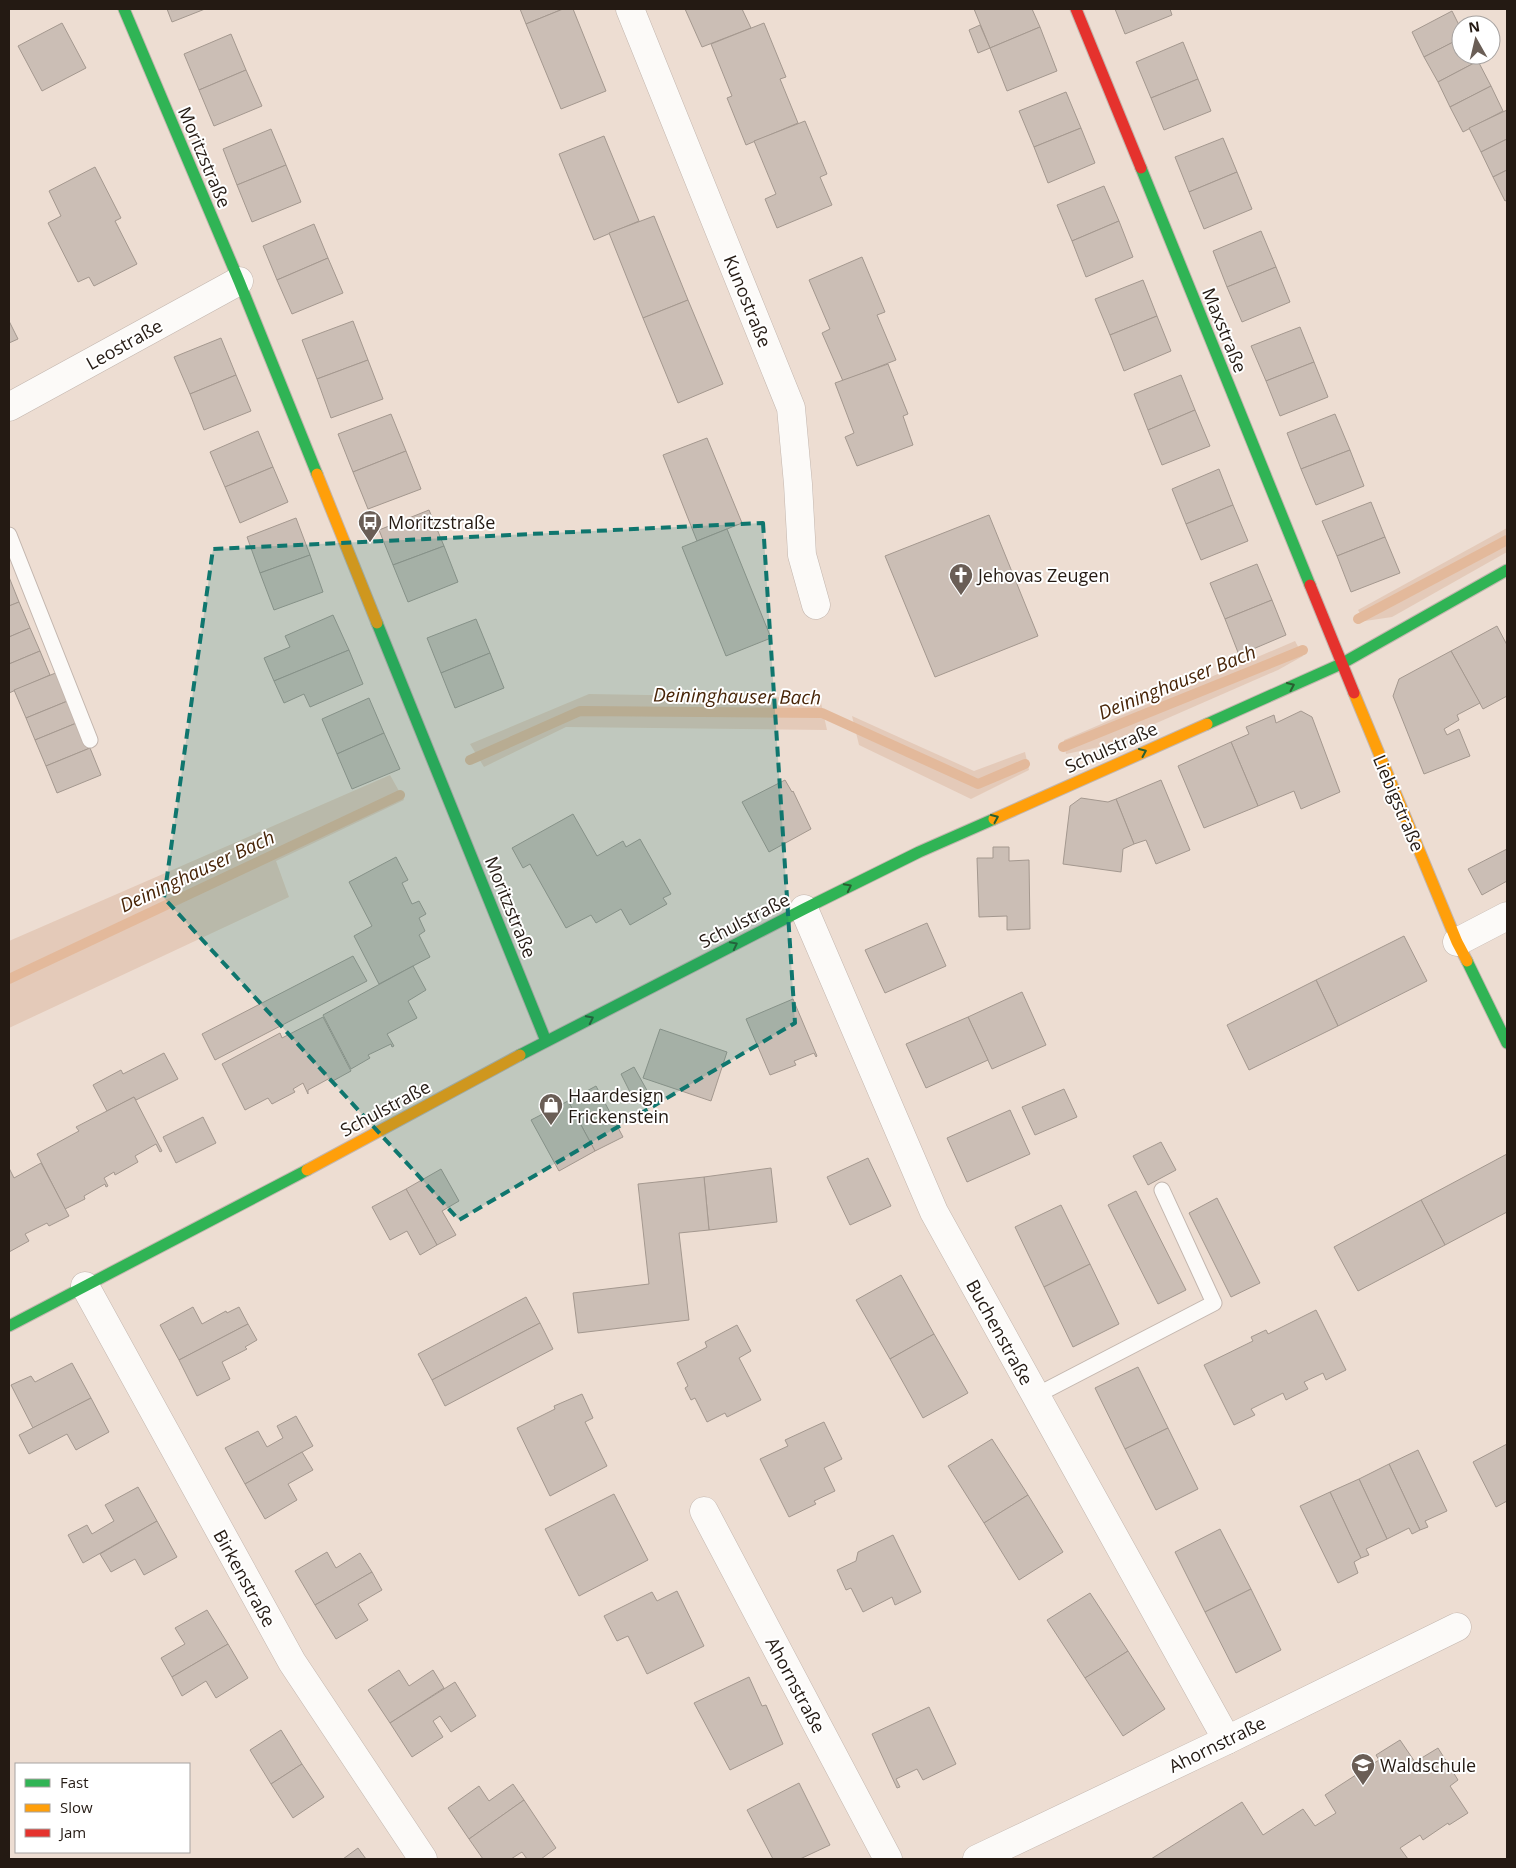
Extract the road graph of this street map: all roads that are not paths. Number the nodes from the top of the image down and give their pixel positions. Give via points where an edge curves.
1 (124, 9) edge
2 (630, 9) edge
3 (1076, 9) edge
4 (238, 281) junction
5 (9, 407) edge
6 (9, 535) edge
7 (1507, 570) edge
8 (816, 605) dead end
9 (1341, 664) junction
10 (90, 740) dead end
11 (804, 909) junction
12 (1507, 916) edge
13 (1458, 942) junction
14 (546, 1041) junction
15 (1507, 1043) edge
16 (1162, 1190) dead end
17 (85, 1286) junction
18 (9, 1326) edge
19 (1035, 1396) junction
20 (704, 1511) dead end
21 (1457, 1627) dead end
22 (1227, 1740) junction
23 (423, 1859) edge
24 (888, 1859) edge
25 (977, 1859) edge

1 - 4 street, Moritzstraße
2 - 8 street, Kunostraße via 791,408 802,555
3 - 9 street, Maxstraße
4 - 5 street, Leostraße
4 - 14 street, Moritzstraße
6 - 10 lane
7 - 9 street, Schulstraße
11 -> 9 street, Schulstraße via 919,852
9 - 13 street, Liebigstraße
14 -> 11 street, Schulstraße
11 - 19 street, Buchenstraße via 934,1212
12 - 13 street
13 - 15 street, Liebigstraße
14 - 17 street, Schulstraße
16 - 19 lane via 1214,1304
17 - 18 street, Schulstraße
17 - 23 street, Birkenstraße via 292,1662
19 - 22 street, Buchenstraße
20 - 24 street, Ahornstraße
21 - 22 street, Ahornstraße
22 - 25 street, Ahornstraße

